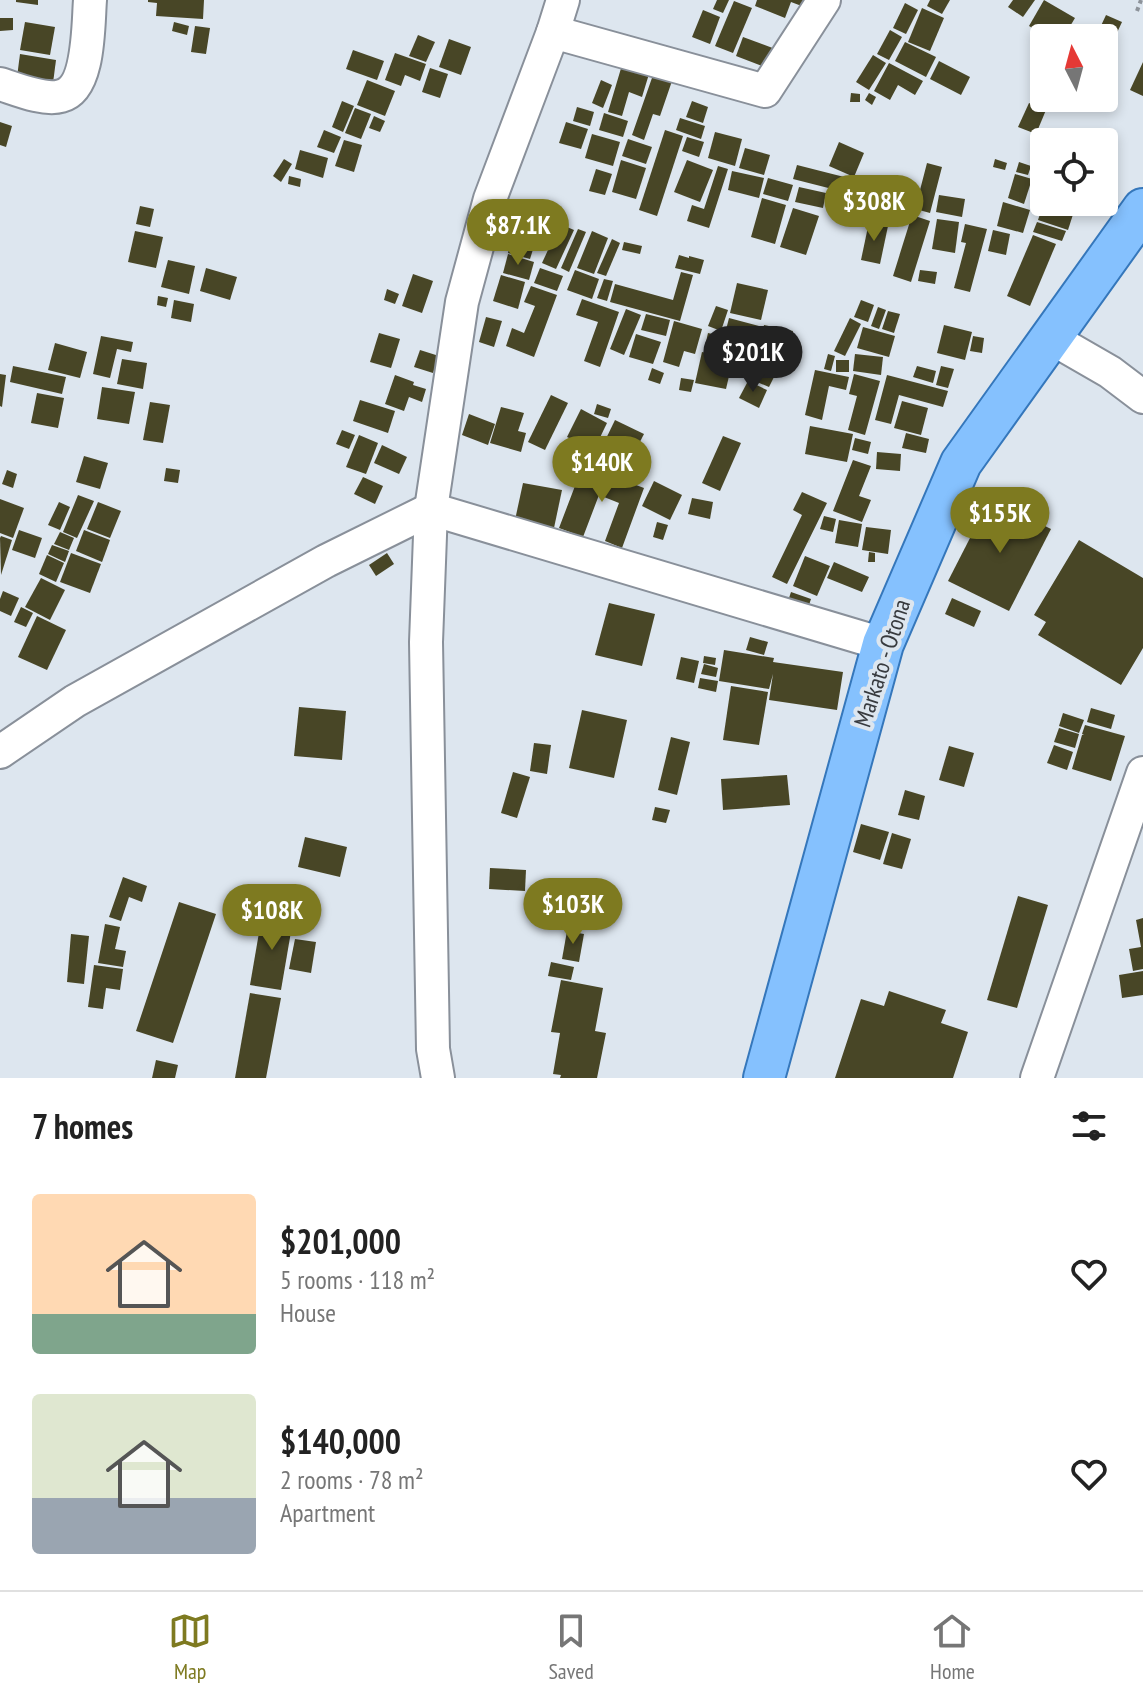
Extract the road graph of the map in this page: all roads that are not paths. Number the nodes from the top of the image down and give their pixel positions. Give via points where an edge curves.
1 (90, 0) edge
2 (563, 0) edge
3 (824, 0) edge
4 (553, 32) junction
5 (0, 84) edge
6 (1143, 209) edge
7 (1051, 338) junction
8 (1143, 397) edge
9 (431, 509) junction
10 (883, 644) junction
11 (0, 752) edge
12 (1143, 773) edge
13 (438, 1078) edge
14 (764, 1078) edge
15 (1037, 1078) edge

1 - 5 street via 82,71 74,89 61,96 42,96
2 - 4 street
3 - 4 street via 765,91
4 - 9 street via 490,199 462,302
6 - 7 main road, Markato - Otona
7 - 8 street
7 - 10 main road, Markato - Otona via 961,463
9 - 10 street
9 - 11 street via 89,693
9 - 13 street via 426,642 433,1049
10 - 14 main road, Markato - Otona
12 - 15 street

